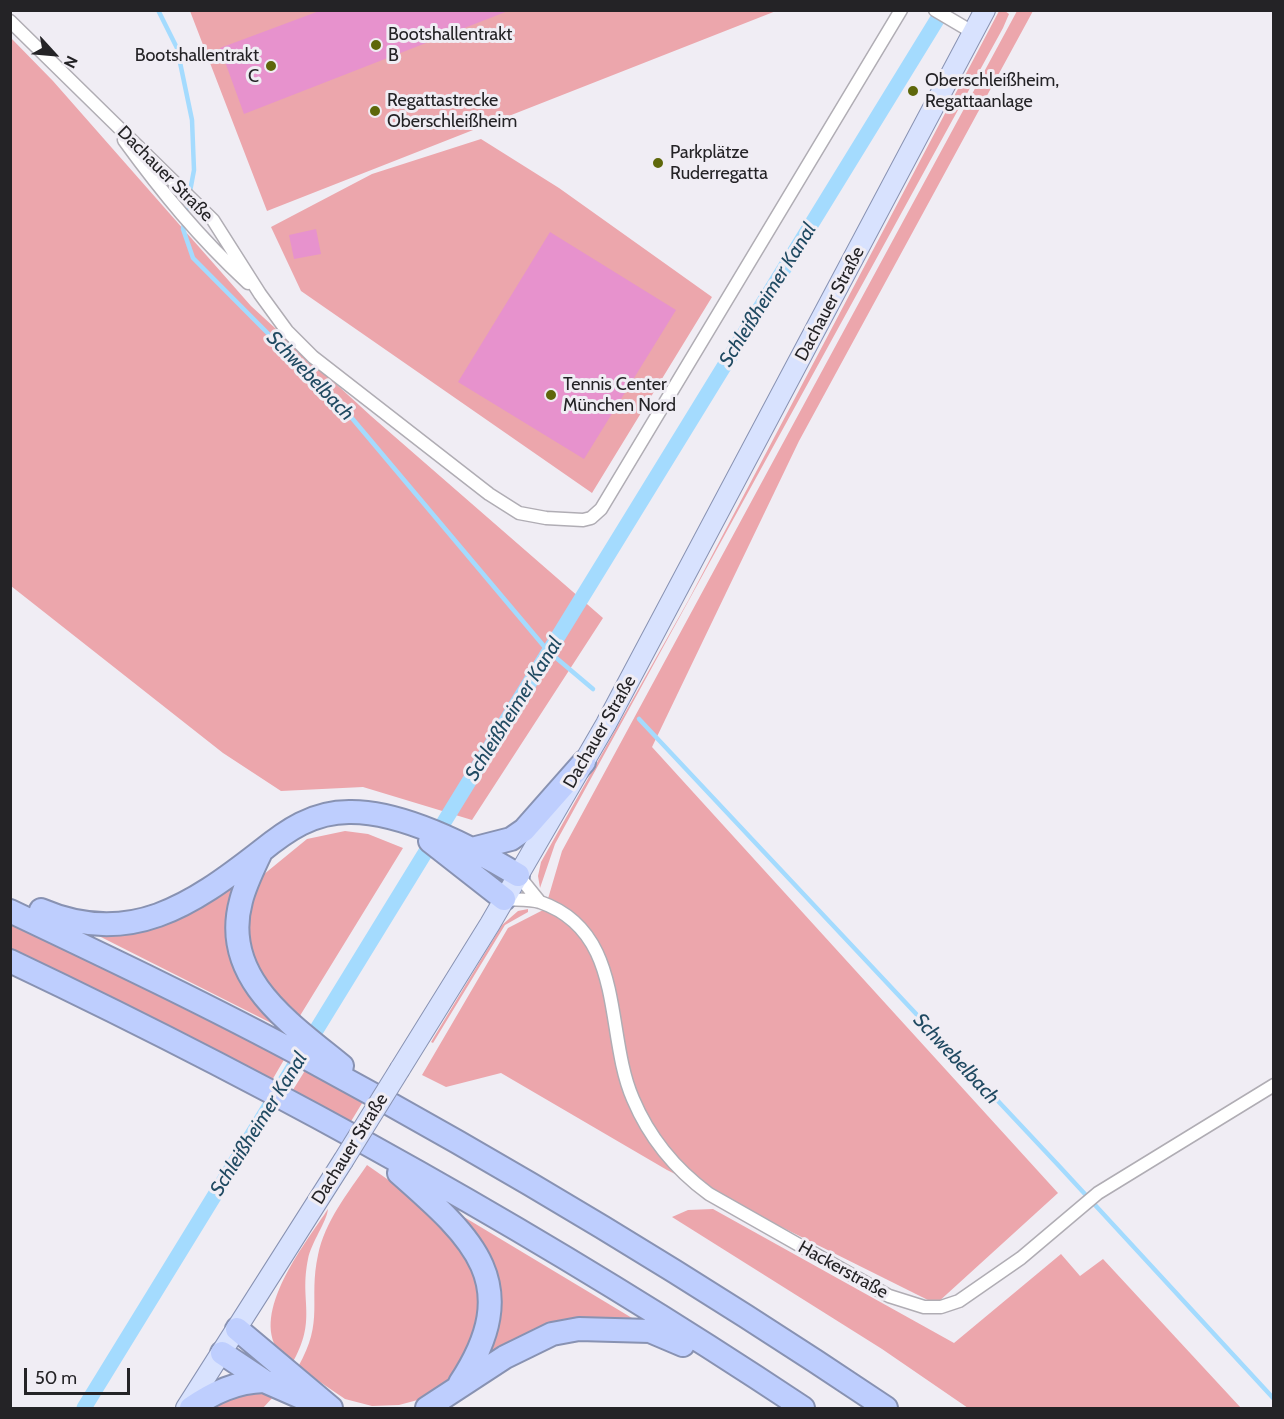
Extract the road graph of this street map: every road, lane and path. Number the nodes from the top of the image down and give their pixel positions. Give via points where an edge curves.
1 (901, 10) edge
2 (935, 10) edge
3 (985, 10) edge
4 (10, 21) edge
5 (974, 33) junction
6 (106, 116) junction
7 (260, 294) junction
8 (584, 762) junction
9 (458, 848) junction
10 (261, 851) junction
11 (518, 875) junction
12 (10, 896) edge
13 (504, 899) junction
14 (539, 901) junction
15 (10, 911) edge
16 (10, 961) edge
17 (304, 1046) junction
18 (1274, 1085) edge
19 (364, 1143) junction
20 (237, 1329) junction
21 (222, 1353) junction
22 (264, 1381) junction
23 (776, 1390) junction
24 (454, 1392) junction
25 (186, 1408) edge
26 (191, 1408) edge
27 (331, 1408) edge
28 (427, 1408) edge
29 (803, 1408) edge
30 (886, 1408) edge

1 - 7 street, Dachauer Straße via 601,509 591,518 546,518 519,513 489,494 313,357 287,331
2 - 5 street
3 - 5 main road, Dachauer Straße
4 - 6 street, Dachauer Straße
5 - 8 main road, Dachauer Straße via 650,645
6 - 7 street, Dachauer Straße via 172,206
6 - 7 street, Dachauer Straße via 213,220
8 - 9 highway via 524,830 511,839
8 - 11 main road, Dachauer Straße
9 - 10 highway via 405,823 371,813 324,815 299,823
9 - 11 highway
9 - 13 highway
10 - 12 highway via 192,902 140,920 107,924 66,921
10 - 17 highway via 241,902 237,926 240,953 262,996
11 - 13 main road, Dachauer Straße
11 - 14 street, Hackerstraße
13 - 14 street, Hackerstraße
13 - 20 main road, Dachauer Straße, bridge
14 - 18 street, Hackerstraße via 564,915 590,940 608,983 632,1098 653,1137 687,1178 889,1296 924,1307 959,1301 1021,1258 1098,1192
15 - 17 highway via 182,994
16 - 19 highway
17 - 30 highway via 387,1102 625,1240
19 - 23 highway via 600,1280
19 - 24 highway via 455,1223 469,1240 486,1277 490,1295 485,1338 478,1357
20 - 21 main road, Dachauer Straße
20 - 27 highway
21 - 22 highway
21 - 25 main road, Dachauer Straße
22 - 26 highway via 227,1387
22 - 27 highway
23 - 24 highway via 650,1331 607,1328 552,1334 505,1357
23 - 29 highway
24 - 28 highway

